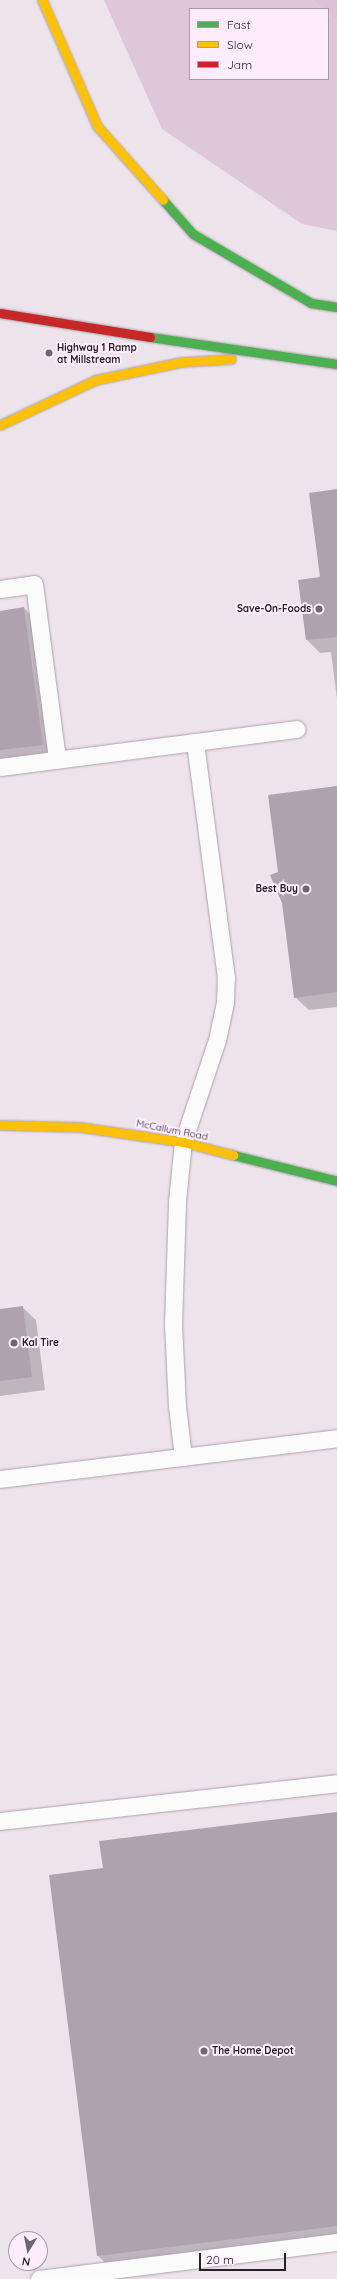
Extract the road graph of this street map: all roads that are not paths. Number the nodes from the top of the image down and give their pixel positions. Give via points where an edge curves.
1 (42, 0) edge
2 (337, 307) edge
3 (0, 313) edge
4 (275, 357) junction
5 (337, 364) edge
6 (0, 425) edge
7 (0, 589) edge
8 (298, 729) dead end
9 (195, 742) junction
10 (57, 759) junction
11 (0, 767) edge
12 (0, 1125) edge
13 (183, 1142) junction
14 (337, 1181) edge
15 (337, 1438) edge
16 (183, 1457) junction
17 (0, 1479) edge
18 (337, 1783) edge
19 (0, 1822) edge
20 (337, 2242) edge
21 (39, 2279) edge

1 - 2 main road via 97,126 193,234 311,303
3 - 4 main road
4 - 5 main road
4 - 6 main road via 181,362 95,380
7 - 10 lane via 34,584
8 - 9 lane
9 - 10 lane
9 - 13 lane via 226,978 225,1002 217,1040
10 - 11 lane
12 - 13 main road, McCallum Road via 80,1127
13 - 14 main road, McCallum Road
13 - 16 lane via 177,1200 173,1324 177,1406
15 - 16 lane
16 - 17 lane
18 - 19 lane
20 - 21 lane

